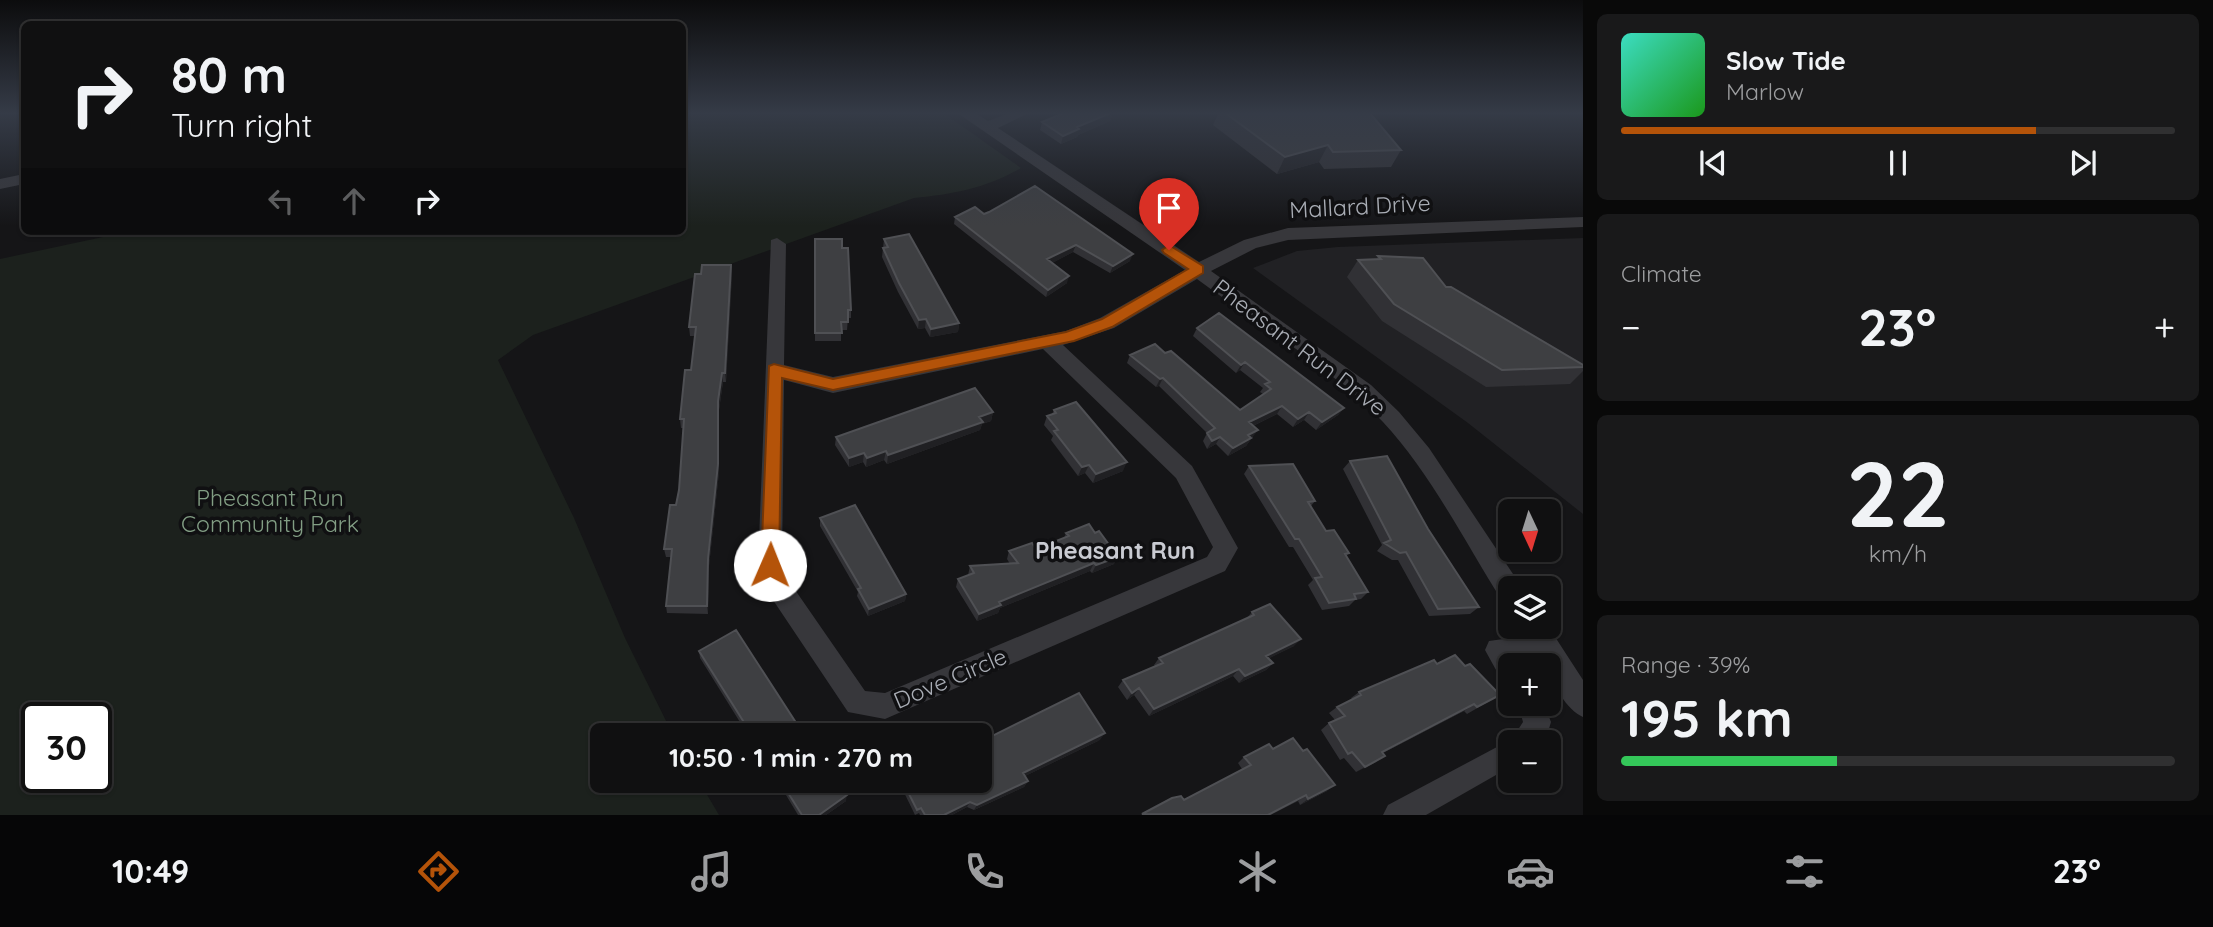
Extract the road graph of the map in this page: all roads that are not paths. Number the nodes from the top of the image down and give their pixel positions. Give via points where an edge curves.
1 (1021, 150) edge
2 (21, 180) edge
3 (0, 184) edge
4 (1583, 222) edge
5 (776, 244) dead end
6 (1198, 270) junction
7 (1048, 342) junction
8 (774, 370) junction
9 (1501, 576) edge
10 (1531, 639) edge
11 (1542, 639) edge
12 (1500, 653) edge
13 (1583, 704) edge
14 (1498, 759) edge
15 (1398, 815) edge

1 - 6 street, Pheasant Run Drive
2 - 3 street
4 - 6 street, Mallard Drive via 1288,234 1250,244
5 - 8 street, Dove Circle
6 - 7 street, Mallard Drive via 1107,323
6 - 9 street, Pheasant Run Drive via 1378,403 1421,454
7 - 8 street, Mallard Drive via 833,385
7 - 8 street, Dove Circle via 1184,472 1226,548 1216,564 885,706 858,703 782,592 770,565
10 - 12 street
11 - 13 street
14 - 15 street

